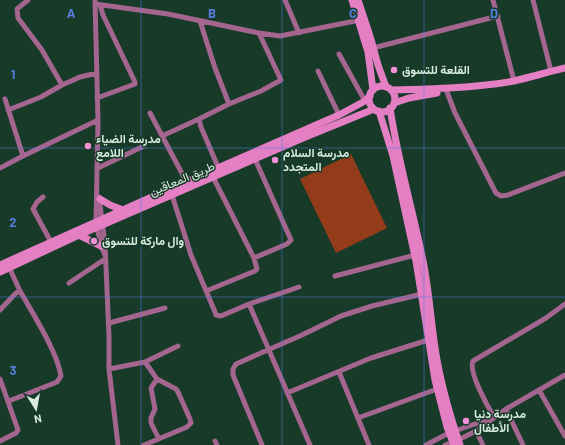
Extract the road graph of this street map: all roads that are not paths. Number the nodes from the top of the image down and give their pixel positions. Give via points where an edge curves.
1 (28, 0) edge
2 (285, 0) edge
3 (358, 0) edge
4 (493, 0) edge
5 (533, 0) edge
6 (97, 3) edge
7 (110, 3) edge
8 (498, 16) junction
9 (360, 20) junction
10 (200, 21) junction
11 (299, 32) junction
12 (259, 33) junction
13 (373, 48) junction
14 (339, 54) dead end
15 (565, 68) edge
16 (318, 71) dead end
17 (551, 71) junction
18 (97, 73) junction
19 (565, 73) edge
20 (514, 81) junction
21 (62, 85) junction
22 (389, 89) junction
23 (374, 90) junction
24 (447, 92) junction
25 (98, 98) junction
26 (367, 98) junction
27 (5, 99) dead end
28 (229, 104) junction
29 (392, 106) junction
30 (8, 110) junction
31 (377, 110) junction
32 (150, 113) dead end
33 (339, 115) junction
34 (199, 119) junction
35 (98, 120) junction
36 (162, 136) junction
37 (144, 146) dead end
38 (23, 156) junction
39 (255, 159) junction
40 (0, 168) edge
41 (98, 168) junction
42 (218, 168) junction
43 (565, 173) edge
44 (213, 177) junction
45 (186, 181) junction
46 (97, 190) junction
47 (172, 195) junction
48 (43, 196) dead end
49 (100, 199) junction
50 (123, 210) junction
51 (99, 224) junction
52 (79, 235) junction
53 (50, 242) junction
54 (101, 246) junction
55 (415, 255) junction
56 (105, 257) junction
57 (254, 258) junction
58 (0, 266) edge
59 (9, 267) junction
60 (335, 276) dead end
61 (69, 283) dead end
62 (299, 287) dead end
63 (20, 291) junction
64 (206, 291) junction
65 (422, 294) junction
66 (249, 304) junction
67 (565, 304) edge
68 (165, 308) dead end
69 (0, 310) edge
70 (109, 322) junction
71 (428, 340) junction
72 (178, 346) dead end
73 (269, 350) junction
74 (145, 362) junction
75 (109, 369) junction
76 (339, 372) junction
77 (565, 375) edge
78 (0, 378) edge
79 (157, 379) junction
80 (437, 389) junction
81 (539, 390) junction
82 (287, 393) junction
83 (9, 401) junction
84 (506, 409) junction
85 (358, 418) junction
86 (493, 418) junction
87 (476, 431) junction
88 (452, 432) junction
89 (565, 436) edge
90 (159, 439) junction
91 (0, 441) edge
92 (456, 443) edge
93 (118, 445) edge
94 (144, 445) edge
95 (262, 445) edge
96 (310, 445) edge
97 (369, 445) edge
98 (426, 445) edge
99 (445, 445) edge
100 (483, 445) edge
101 (523, 445) edge

1 - 21 street via 17,9 18,18 42,50
2 - 11 street
3 - 9 street
3 - 13 street
4 - 8 street
5 - 17 street
6 - 7 street
6 - 18 street
6 - 25 street via 135,82
7 - 10 street
8 - 13 street
8 - 20 street
9 - 11 street
9 - 23 street
10 - 12 street
10 - 28 street
11 - 12 street via 280,36
12 - 28 street via 281,80
13 - 22 street
14 - 26 street
15 - 17 street
16 - 33 street
17 - 20 street
18 - 21 street
18 - 25 street
19 - 24 street via 511,86
20 - 22 street via 454,88
21 - 30 street
22 - 23 street via 379,87
22 - 29 street via 394,96
23 - 26 street
24 - 29 street via 408,98
24 - 43 street via 496,193 501,196 508,195
25 - 35 street
26 - 31 street
26 - 33 street, طريق المعاقين
27 - 30 street
28 - 34 street
29 - 31 street via 387,111
29 - 88 street via 394,137 424,267 435,347
30 - 38 street
31 - 39 street, طريق المعاقين via 343,121
31 - 55 street via 393,156
32 - 36 street
33 - 42 street, طريق المعاقين
34 - 36 street
34 - 42 street
35 - 38 street
35 - 41 street
36 - 45 street
37 - 41 street
38 - 40 street
39 - 44 street, طريق المعاقين
39 - 57 street via 291,240
41 - 46 street
42 - 45 street, طريق المعاقين
44 - 47 street, طريق المعاقين
44 - 57 street
45 - 50 street, طريق المعاقين
46 - 49 street
46 - 51 street via 95,199
47 - 51 street, طريق المعاقين
47 - 64 street
48 - 53 street via 33,209
49 - 50 street
49 - 51 street
50 - 51 street, طريق المعاقين
51 - 52 street, طريق المعاقين
51 - 53 street, طريق المعاقين
51 - 54 street
51 - 56 street
52 - 54 street
52 - 59 street, طريق المعاقين
53 - 58 street, طريق المعاقين
54 - 56 street
55 - 60 street
55 - 65 street
56 - 61 street
56 - 70 street
57 - 64 street via 257,266 255,271
58 - 59 street, طريق المعاقين
59 - 63 street
62 - 66 street
63 - 69 street
63 - 83 street via 51,348 61,376 57,382
64 - 66 street via 219,316
65 - 71 street
65 - 73 street via 354,311
66 - 73 street
67 - 86 street via 473,361 471,366 474,375
68 - 70 street
70 - 75 street
71 - 76 street via 371,358
71 - 80 street
72 - 74 street
73 - 82 street
73 - 95 street via 236,364 233,369 233,375
74 - 75 street
74 - 79 street
75 - 93 street
76 - 82 street
76 - 85 street
77 - 81 street
78 - 83 street
79 - 90 street via 151,388 155,409 151,418 152,427
79 - 90 street via 176,388 191,422 188,427
80 - 85 street
80 - 88 street
81 - 84 street
81 - 89 street
82 - 96 street
83 - 91 street via 18,430
84 - 86 street
84 - 101 street
85 - 97 street
86 - 87 street
86 - 88 street
87 - 92 street
87 - 100 street
88 - 92 street
88 - 98 street
90 - 94 street
92 - 99 street

